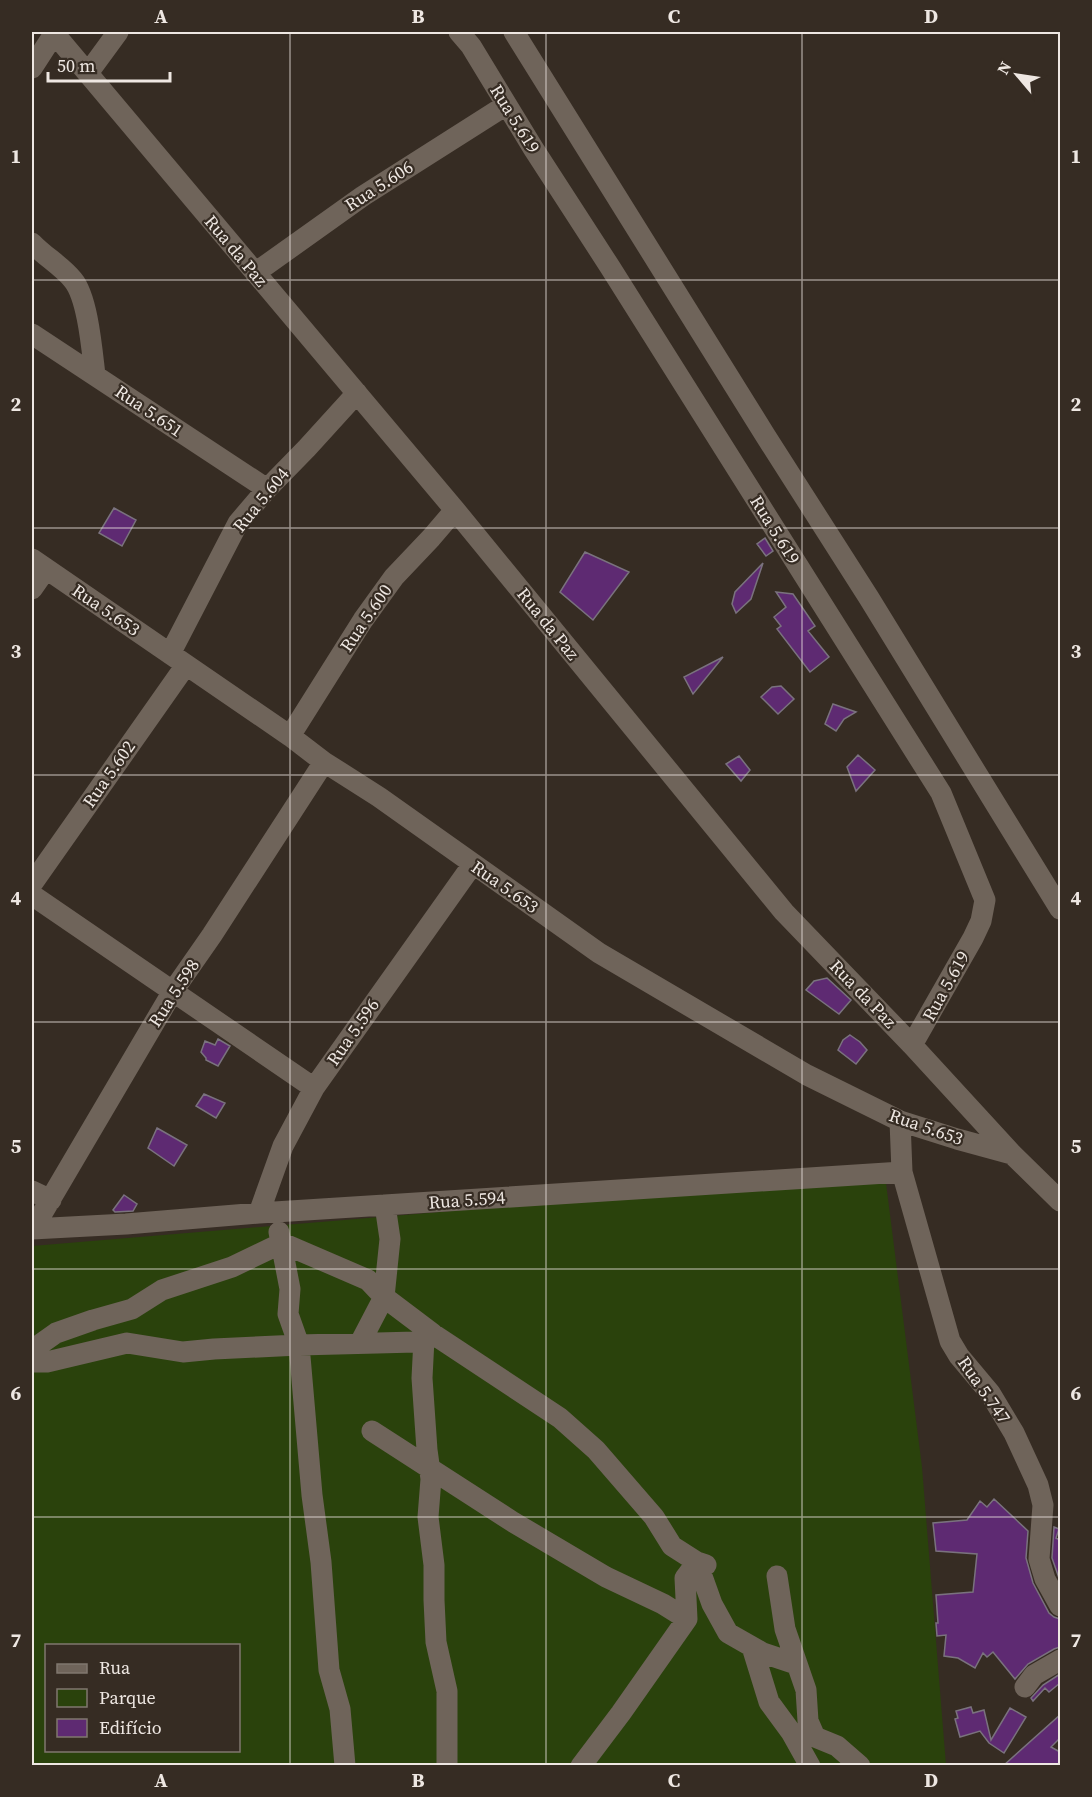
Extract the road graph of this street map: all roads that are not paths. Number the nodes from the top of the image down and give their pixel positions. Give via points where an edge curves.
1 (118, 32) edge
2 (459, 32) edge
3 (514, 32) edge
4 (53, 33) edge
5 (32, 68) edge
6 (88, 73) junction
7 (506, 105) junction
8 (32, 243) edge
9 (255, 273) junction
10 (32, 334) edge
11 (95, 375) junction
12 (357, 393) junction
13 (267, 489) junction
14 (455, 510) junction
15 (39, 564) edge
16 (32, 589) edge
17 (178, 659) junction
18 (290, 736) junction
19 (324, 762) junction
20 (473, 864) junction
21 (32, 884) edge
22 (32, 895) edge
23 (1060, 909) edge
24 (173, 991) junction
25 (912, 1046) junction
26 (314, 1088) junction
27 (900, 1122) junction
28 (1012, 1154) junction
29 (902, 1172) junction
30 (32, 1191) edge
31 (51, 1200) junction
32 (1060, 1201) edge
33 (385, 1205) junction
34 (267, 1213) junction
35 (32, 1229) edge
36 (282, 1243) junction
37 (384, 1297) junction
38 (428, 1336) junction
39 (360, 1343) junction
40 (299, 1344) junction
41 (32, 1350) edge
42 (32, 1362) edge
43 (372, 1431) dead end
44 (429, 1469) junction
45 (701, 1563) junction
46 (777, 1576) dead end
47 (1060, 1606) edge
48 (687, 1619) junction
49 (752, 1647) junction
50 (1060, 1660) edge
51 (796, 1664) junction
52 (1025, 1687) dead end
53 (345, 1766) edge
54 (447, 1766) edge
55 (581, 1766) edge
56 (810, 1766) edge
57 (860, 1766) edge

1 - 6 street
2 - 7 street, Rua 5.619
3 - 23 street
4 - 5 street
4 - 6 street, Rua da Paz
6 - 9 street, Rua da Paz
7 - 9 street, Rua 5.606 via 363,196
7 - 25 street, Rua 5.619 via 941,793 985,900 973,938
8 - 11 street via 74,281 82,299
9 - 12 street, Rua da Paz
10 - 11 street, Rua 5.651
11 - 13 street, Rua 5.651
12 - 13 street, Rua 5.604
12 - 14 street, Rua da Paz
13 - 17 street, Rua 5.604 via 238,523
14 - 18 street, Rua 5.600 via 394,577
14 - 25 street, Rua da Paz via 784,912
15 - 16 street
15 - 17 street, Rua 5.653
17 - 18 street, Rua 5.653
17 - 21 street, Rua 5.602
18 - 19 street, Rua 5.653
19 - 20 street, Rua 5.653
19 - 24 street, Rua 5.598
20 - 26 street, Rua 5.596
20 - 27 street, Rua 5.653 via 599,952 807,1075
22 - 24 street
24 - 26 street
24 - 31 street, Rua 5.598
25 - 28 street, Rua da Paz
26 - 34 street, Rua 5.596 via 283,1146
27 - 28 street, Rua 5.653
27 - 29 street, Rua 5.747
28 - 32 street, Rua da Paz
29 - 33 street, Rua 5.594
29 - 47 street, Rua 5.747 via 950,1341 990,1393 1038,1485 1043,1505 1039,1559
30 - 31 street
31 - 35 street, Rua 5.598
33 - 34 street, Rua 5.594
33 - 37 street via 390,1239
34 - 35 street, Rua 5.594
34 - 36 street
36 - 37 street via 368,1280
36 - 40 street via 290,1289 288,1314
36 - 41 street via 232,1268 162,1290 132,1309 56,1333
37 - 38 street
37 - 39 street
38 - 39 street via 416,1342
38 - 44 street via 422,1378
38 - 45 street via 560,1418 596,1450 654,1517 672,1546
39 - 40 street
40 - 42 street via 183,1352 127,1343
40 - 53 street via 328,1670 340,1709
43 - 44 street
44 - 48 street via 606,1577
44 - 54 street via 436,1642 447,1691
45 - 48 street via 685,1578
45 - 49 street via 712,1604 728,1633
46 - 51 street via 785,1629
48 - 55 street
49 - 51 street
49 - 56 street via 769,1702
50 - 52 street via 1034,1675
51 - 57 street via 806,1690 808,1721 816,1737 837,1746

